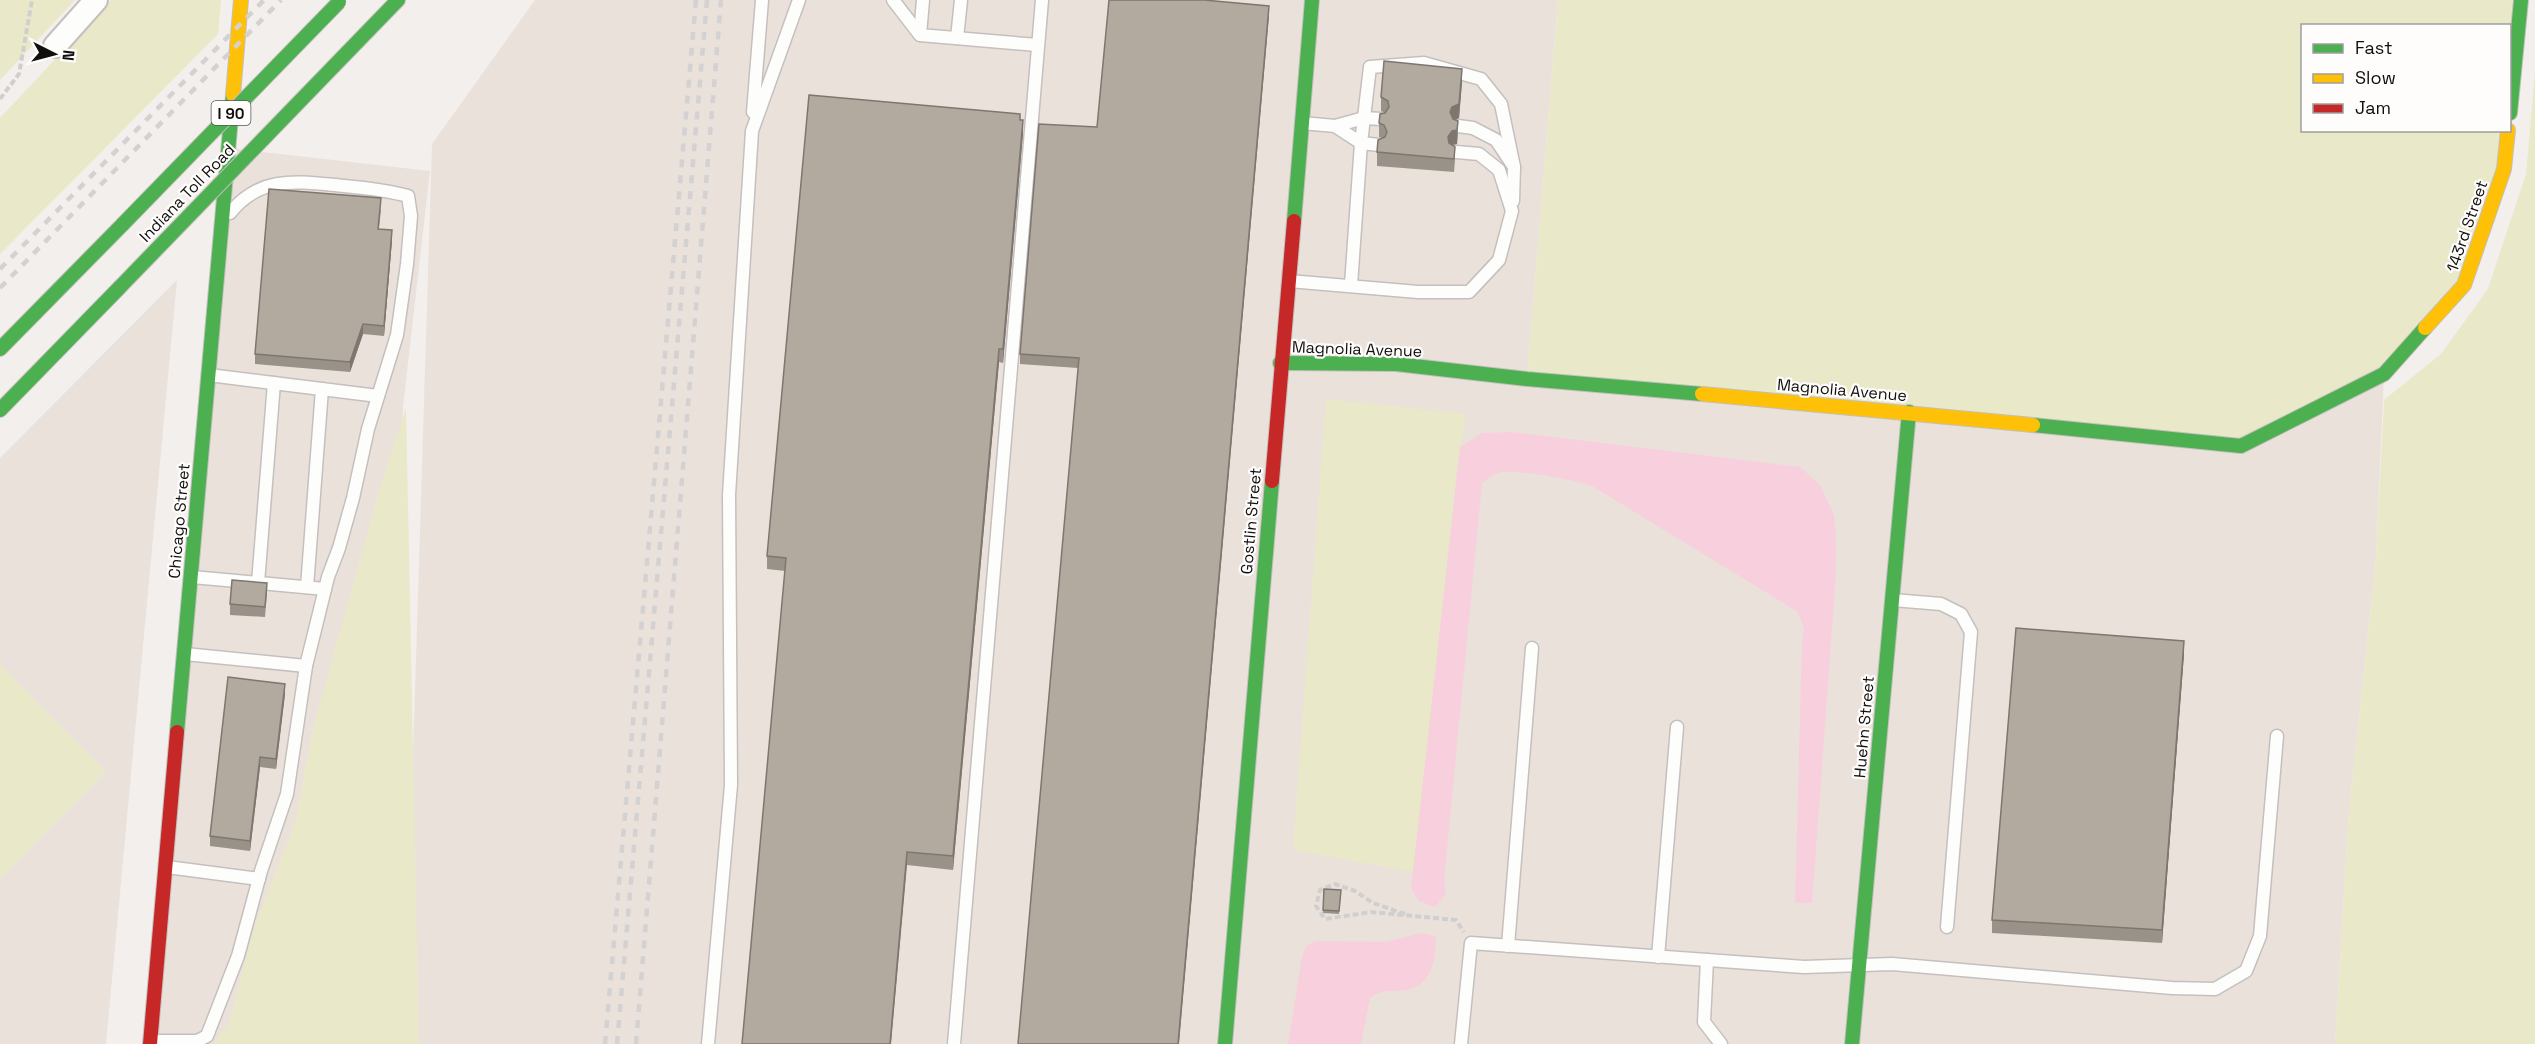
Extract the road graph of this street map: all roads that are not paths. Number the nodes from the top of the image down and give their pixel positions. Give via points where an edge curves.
1 (96, 0) edge
2 (241, 0) edge
3 (398, 0) edge
4 (762, 0) edge
5 (799, 0) edge
6 (894, 0) edge
7 (923, 0) edge
8 (961, 0) edge
9 (1042, 0) edge
10 (1312, 0) edge
11 (2521, 0) edge
12 (340, 1) edge
13 (920, 34) junction
14 (957, 38) junction
15 (1037, 45) junction
16 (55, 46) dead end
17 (2511, 103) edge
18 (1364, 118) junction
19 (1381, 119) edge
20 (1302, 123) junction
21 (1335, 126) junction
22 (1458, 126) edge
23 (752, 131) junction
24 (2508, 132) edge
25 (1361, 143) junction
26 (1379, 145) edge
27 (1456, 152) edge
28 (1514, 167) junction
29 (1512, 211) junction
30 (221, 224) junction
31 (1288, 280) junction
32 (1351, 285) junction
33 (0, 349) edge
34 (1280, 363) junction
35 (2384, 374) joint
36 (208, 375) junction
37 (274, 383) junction
38 (322, 389) junction
39 (378, 396) junction
40 (0, 410) edge
41 (1909, 412) junction
42 (191, 577) junction
43 (258, 583) junction
44 (307, 587) junction
45 (325, 589) junction
46 (1892, 600) junction
47 (1532, 648) dead end
48 (184, 654) junction
49 (306, 666) junction
50 (1677, 727) dead end
51 (2277, 736) dead end
52 (166, 867) junction
53 (259, 879) junction
54 (1947, 927) dead end
55 (1508, 946) junction
56 (1658, 957) junction
57 (1707, 960) junction
58 (1860, 965) junction
59 (151, 1042) edge
60 (708, 1044) edge
61 (954, 1044) edge
62 (1225, 1044) edge
63 (1461, 1044) edge
64 (1721, 1044) edge
65 (1852, 1044) edge

1 - 16 street
2 - 30 main road, Chicago Street
3 - 40 main road, Indiana Toll Road / I 90, bridge
4 - 23 lane
5 - 23 lane
6 - 13 lane
7 - 13 lane
8 - 14 lane
9 - 15 lane
10 - 20 main road, Gostlin Street
11 - 17 main road
12 - 33 main road, Indiana Toll Road / I 90, bridge
13 - 14 lane
14 - 15 lane
15 - 61 lane
18 - 19 lane
18 - 21 lane
18 - 25 lane
18 - 28 lane via 1370,67 1424,63 1481,79 1501,104
20 - 21 lane
20 - 31 main road, Gostlin Street
21 - 25 lane
22 - 28 lane via 1473,128 1496,140
23 - 60 lane via 729,495 730,785
24 - 35 main road, 143rd Street via 2504,169 2464,285
25 - 26 lane
25 - 32 lane
27 - 29 lane via 1479,154 1499,170
28 - 29 lane
29 - 32 lane via 1499,260 1469,292 1418,292
30 - 36 main road, Chicago Street
30 - 39 lane via 241,199 268,186 290,182 388,190 408,196 411,216 399,323
31 - 32 lane
31 - 34 main road, Gostlin Street
34 - 41 main road, Magnolia Avenue via 1396,364
34 - 62 main road, Gostlin Street
35 - 41 main road, Magnolia Avenue via 2241,446
36 - 37 lane
36 - 42 main road, Chicago Street
37 - 38 lane
37 - 43 lane
38 - 39 lane
38 - 44 lane
39 - 45 lane
41 - 46 main road, Huehn Street
42 - 43 lane
42 - 48 main road, Chicago Street
43 - 44 lane
44 - 45 lane
45 - 49 lane
46 - 54 lane via 1941,604 1962,614 1971,632
46 - 58 main road, Huehn Street
47 - 55 lane
48 - 49 lane
48 - 52 main road, Chicago Street
49 - 53 lane via 287,794
50 - 56 lane
51 - 58 lane via 2260,936 2246,971 2215,989 1892,964
52 - 53 lane
52 - 59 main road, Chicago Street
53 - 59 lane via 238,956 207,1036 197,1041
55 - 56 lane
55 - 63 lane via 1471,943
56 - 57 lane
57 - 58 lane via 1804,967
57 - 64 lane via 1704,1022
58 - 65 main road, Huehn Street

